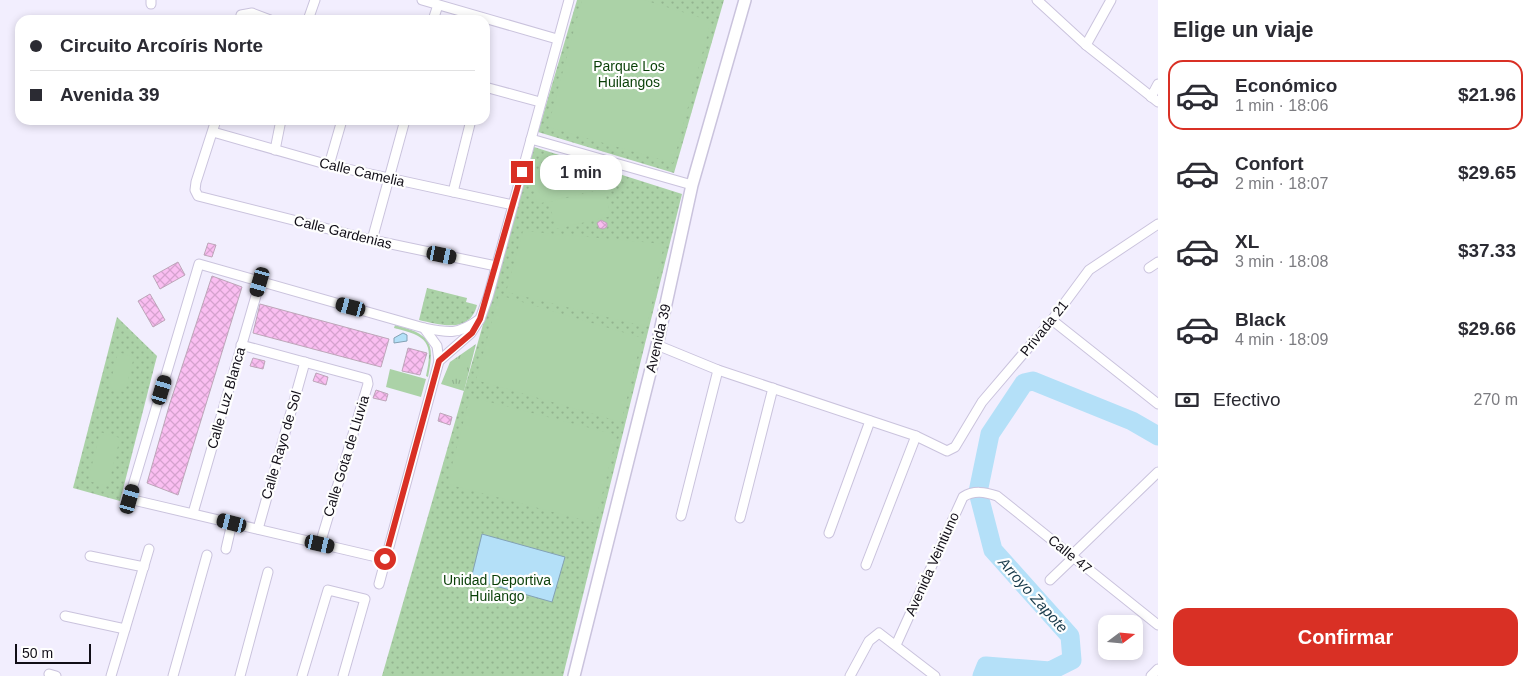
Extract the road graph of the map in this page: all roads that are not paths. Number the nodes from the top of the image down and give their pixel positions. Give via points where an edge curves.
1 (315, 0) edge
2 (422, 0) edge
3 (569, 0) edge
4 (745, 0) edge
5 (1037, 0) edge
6 (1111, 0) edge
7 (438, 5) junction
8 (310, 15) edge
9 (435, 15) edge
10 (473, 15) edge
11 (490, 20) edge
12 (557, 39) junction
13 (1086, 45) junction
14 (1158, 84) edge
15 (490, 88) edge
16 (1154, 100) edge
17 (540, 102) junction
18 (215, 125) edge
19 (280, 125) edge
20 (341, 125) edge
21 (404, 125) edge
22 (470, 125) edge
23 (213, 132) junction
24 (531, 138) junction
25 (275, 150) junction
26 (329, 165) junction
27 (388, 180) junction
28 (692, 185) junction
29 (453, 192) junction
30 (513, 205) junction
31 (1158, 224) edge
32 (372, 240) junction
33 (1158, 262) edge
34 (496, 266) junction
35 (1149, 268) dead end
36 (260, 282) junction
37 (480, 319) junction
38 (1052, 320) junction
39 (424, 328) junction
40 (241, 345) junction
41 (657, 346) junction
42 (439, 361) junction
43 (305, 362) junction
44 (718, 370) junction
45 (773, 388) junction
46 (1158, 404) edge
47 (870, 421) junction
48 (916, 436) junction
49 (1158, 472) edge
50 (978, 492) joint
51 (193, 514) junction
52 (681, 516) dead end
53 (740, 518) dead end
54 (232, 523) junction
55 (258, 529) junction
56 (829, 533) dead end
57 (320, 544) junction
58 (150, 549) dead end
59 (226, 549) dead end
60 (207, 555) dead end
61 (90, 556) dead end
62 (1073, 556) junction
63 (385, 559) junction
64 (866, 564) dead end
65 (144, 567) junction
66 (268, 572) dead end
67 (1050, 580) dead end
68 (379, 584) dead end
69 (65, 616) dead end
70 (1158, 626) edge
71 (125, 629) junction
72 (896, 645) junction
73 (1158, 668) edge
74 (111, 676) edge
75 (173, 676) edge
76 (240, 676) edge
77 (302, 676) edge
78 (343, 676) edge
79 (574, 676) edge
80 (850, 676) edge
81 (935, 676) edge
82 (1151, 676) edge

1 - 8 street
2 - 7 street
3 - 12 street
4 - 28 street, Avenida 39
5 - 13 street
6 - 13 street
7 - 9 street
7 - 10 street
11 - 12 street
12 - 17 street
13 - 16 street
14 - 16 street
15 - 17 street
17 - 24 street
18 - 23 street
19 - 25 street
20 - 26 street
21 - 27 street
22 - 29 street
23 - 25 street, Calle Camelia
23 - 32 street, Calle Gardenias via 195,190 198,196
24 - 28 street
24 - 30 street
25 - 26 street, Calle Camelia
26 - 27 street, Calle Camelia
27 - 29 street, Calle Camelia
27 - 32 street
28 - 41 street, Avenida 39
29 - 30 street, Calle Camelia
30 - 34 street
31 - 38 street, Privada 21 via 1089,270
32 - 34 street, Calle Gardenias
33 - 35 street
34 - 37 street
36 - 39 street
36 - 40 street, Calle Luz Blanca
36 - 51 street via 199,264 130,499
37 - 39 street via 466,330 450,333
37 - 42 street via 472,333
38 - 46 street
38 - 48 street, Privada 21 via 982,402 955,447 947,451
39 - 42 street via 436,346
40 - 43 street, Calle Gota de Lluvia
40 - 51 street, Calle Luz Blanca
41 - 44 street
41 - 79 street, Avenida 39
42 - 63 street
43 - 55 street, Calle Rayo de Sol
43 - 57 street, Calle Gota de Lluvia via 367,379 368,384
44 - 45 street
44 - 52 street
45 - 47 street
45 - 53 street
47 - 48 street
47 - 56 street
48 - 64 street
49 - 62 street
50 - 62 street, Calle 47 via 997,496
50 - 72 street, Avenida Veintiuno via 963,497
51 - 54 street
54 - 55 street
54 - 59 street
55 - 57 street
57 - 63 street
58 - 65 street
60 - 75 street
61 - 65 street
62 - 67 street
62 - 70 street, Calle 47
63 - 68 street
65 - 71 street
66 - 76 street
69 - 71 street
71 - 74 street
72 - 80 street via 879,633 872,636
72 - 81 street
73 - 82 street
77 - 78 street via 328,590 365,599

